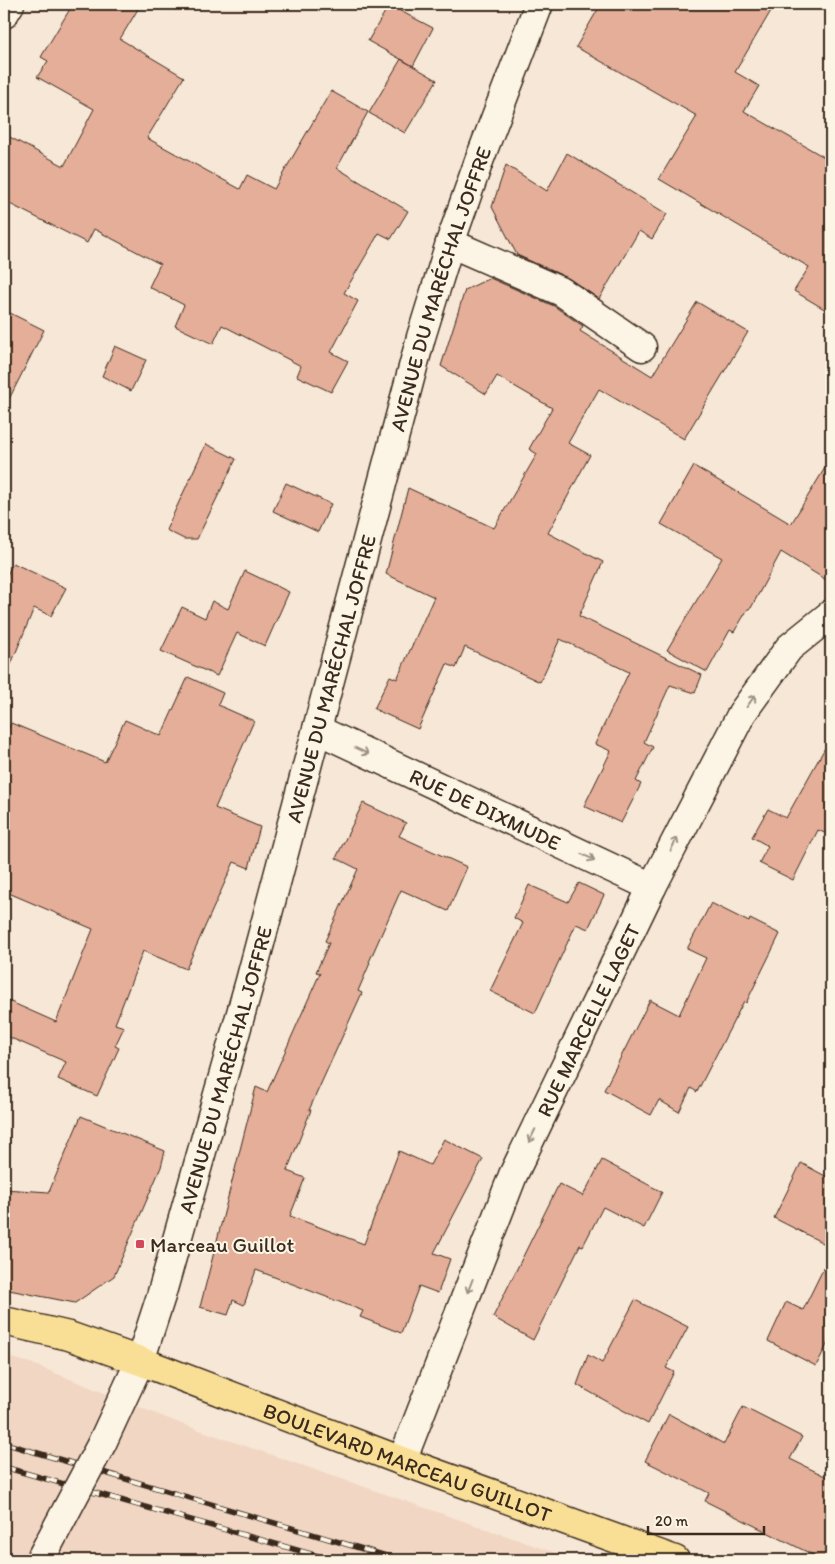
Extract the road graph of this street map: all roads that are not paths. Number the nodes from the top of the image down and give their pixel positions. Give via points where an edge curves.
1 (10, 4) edge
2 (539, 4) edge
3 (4, 14) edge
4 (450, 243) junction
5 (642, 347) dead end
6 (831, 614) edge
7 (318, 730) junction
8 (652, 887) junction
9 (4, 1321) edge
10 (140, 1361) junction
11 (402, 1461) junction
12 (40, 1560) edge
13 (675, 1560) edge

1 - 3 street
2 - 4 street, AVENUE DU MARÉCHAL JOFFRE
4 - 5 street via 562,292
4 - 7 street, AVENUE DU MARÉCHAL JOFFRE via 419,346
8 -> 6 street, RUE MARCELLE LAGET via 742,713 789,648
7 -> 8 street, RUE DE DIXMUDE
7 - 10 street, AVENUE DU MARÉCHAL JOFFRE via 233,1043
8 -> 11 street, RUE MARCELLE LAGET via 513,1175
9 - 10 main road, BOULEVARD MARCEAU GUILLOT via 69,1336
10 - 11 main road, BOULEVARD MARCEAU GUILLOT
10 - 12 street, AVENUE DU MARÉCHAL JOFFRE, bridge via 102,1443
11 - 13 main road, BOULEVARD MARCEAU GUILLOT

